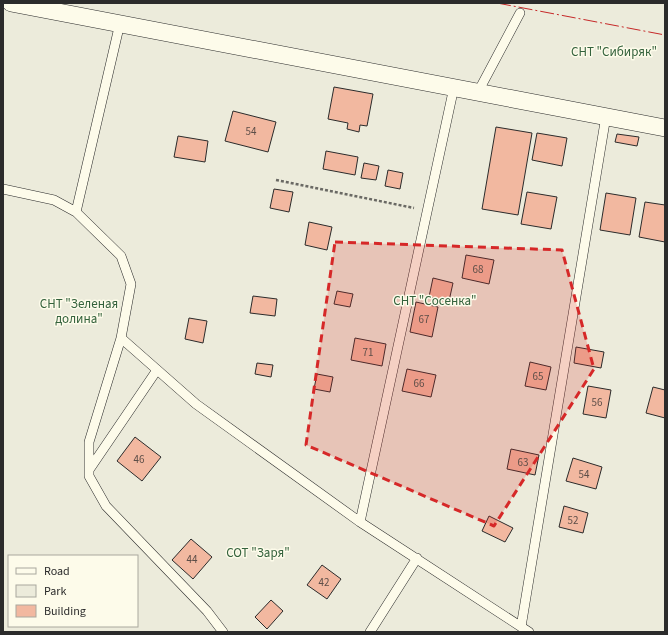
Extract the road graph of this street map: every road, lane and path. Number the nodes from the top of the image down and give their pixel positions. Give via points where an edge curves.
1 (20, 4) edge
2 (520, 13) dead end
3 (120, 23) junction
4 (454, 87) junction
5 (478, 92) junction
6 (606, 116) junction
7 (665, 128) edge
8 (276, 180) dead end
9 (3, 189) edge
10 (428, 210) junction
11 (76, 212) junction
12 (121, 338) junction
13 (157, 370) junction
14 (89, 470) junction
15 (360, 522) junction
16 (416, 558) junction
17 (525, 630) edge
18 (223, 632) edge
19 (370, 632) edge

1 - 3 street
2 - 5 lane
3 - 4 street
3 - 11 lane
4 - 5 street
4 - 10 lane
5 - 6 street
6 - 7 street
6 - 17 lane
8 - 10 path
9 - 11 lane via 54,200
10 - 15 lane
11 - 12 lane via 121,256 131,284
12 - 13 lane
12 - 14 lane via 89,442
13 - 14 lane
13 - 15 lane via 196,404
14 - 18 lane via 89,476 106,506 208,611
15 - 16 lane
16 - 17 lane
16 - 19 lane

